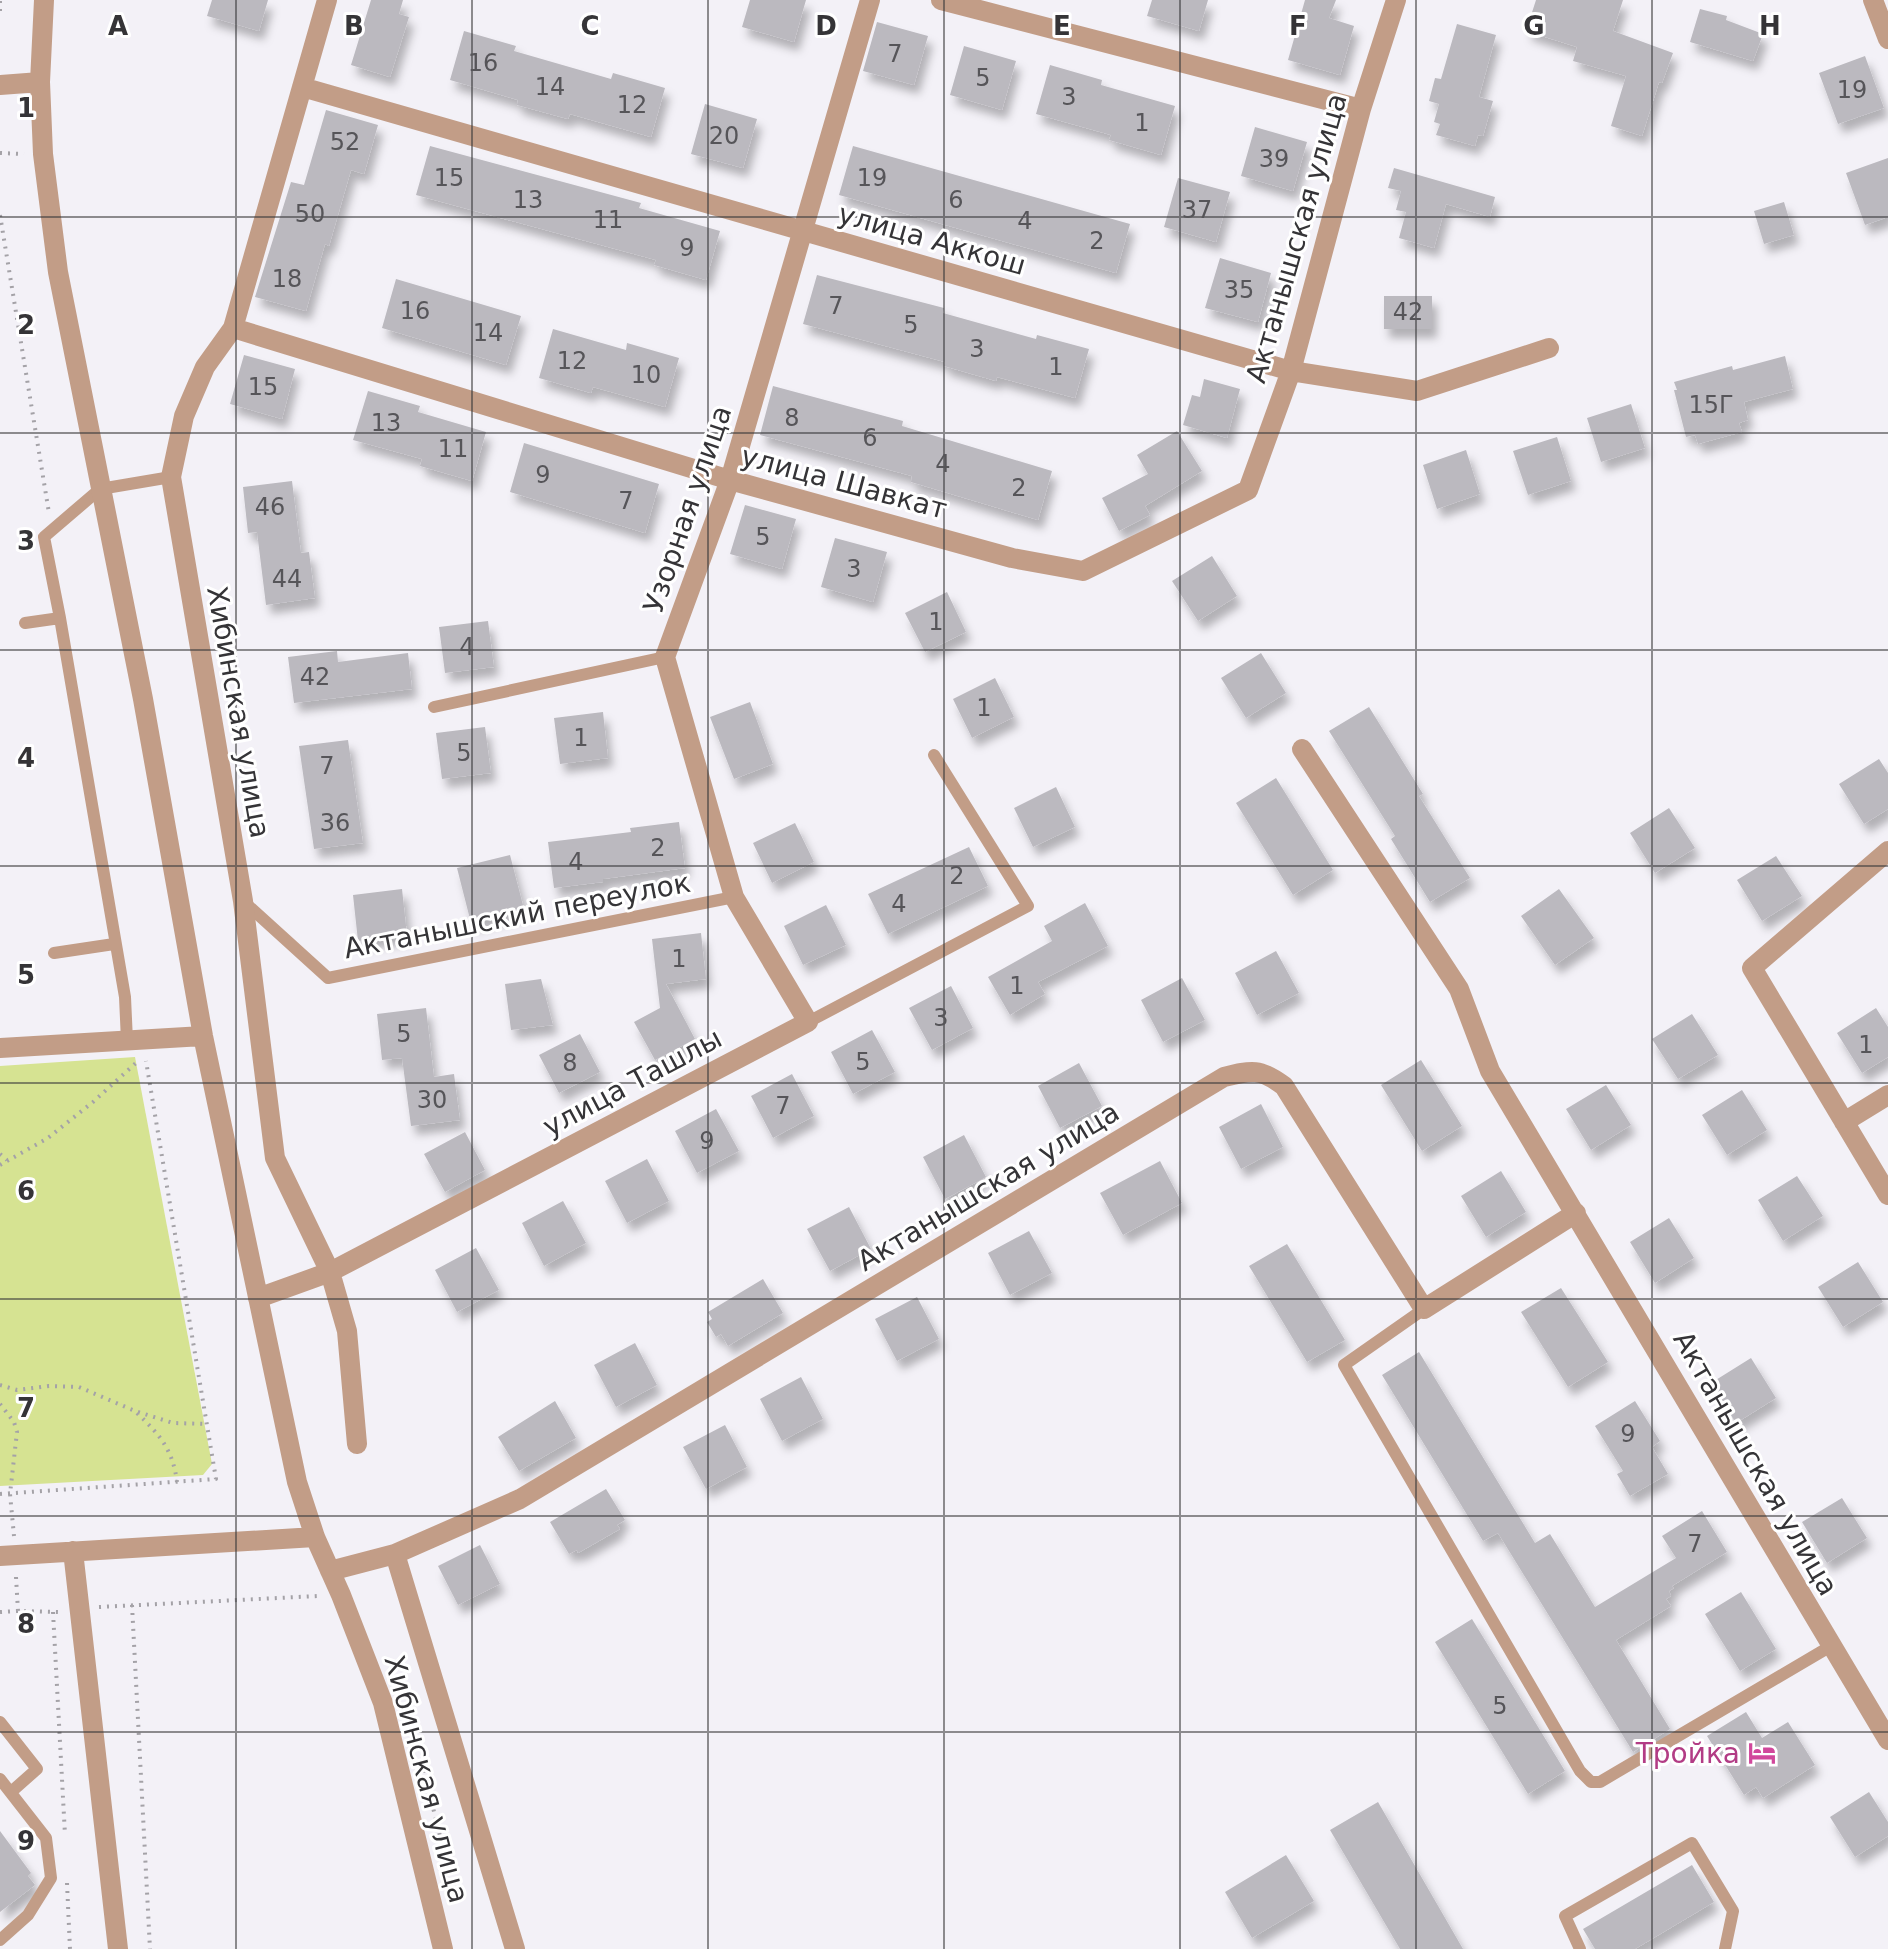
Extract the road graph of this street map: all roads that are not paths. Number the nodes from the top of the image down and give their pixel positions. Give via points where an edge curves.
1 (44, 0) edge
2 (327, 0) edge
3 (870, 0) edge
4 (941, 0) edge
5 (1396, 0) edge
6 (1873, 0) edge
7 (1888, 39) edge
8 (40, 82) junction
9 (0, 85) edge
10 (302, 87) junction
11 (1361, 109) junction
12 (803, 231) junction
13 (233, 328) junction
14 (1549, 348) dead end
15 (1291, 371) junction
16 (171, 477) junction
17 (730, 480) junction
18 (100, 489) junction
19 (1248, 490) joint
20 (60, 618) junction
21 (25, 623) dead end
22 (665, 657) junction
23 (434, 707) dead end
24 (1302, 749) dead end
25 (934, 755) dead end
26 (1888, 851) edge
27 (734, 897) junction
28 (243, 901) junction
29 (114, 944) junction
30 (54, 953) dead end
31 (808, 1022) junction
32 (203, 1036) junction
33 (127, 1041) junction
34 (0, 1048) edge
35 (1888, 1095) edge
36 (1844, 1122) junction
37 (1888, 1195) edge
38 (1576, 1213) junction
39 (330, 1272) junction
40 (258, 1298) junction
41 (1424, 1309) junction
42 (357, 1444) dead end
43 (315, 1537) junction
44 (73, 1551) junction
45 (395, 1554) junction
46 (0, 1556) edge
47 (330, 1571) junction
48 (1831, 1646) junction
49 (0, 1722) edge
50 (1888, 1740) edge
51 (0, 1779) edge
52 (11, 1792) junction
53 (0, 1940) edge
54 (118, 1949) edge
55 (443, 1949) edge
56 (515, 1949) edge
57 (1580, 1949) edge
58 (1725, 1949) edge

1 - 8 street, Хибинская улица
2 - 10 street, Хибинская улица
3 - 12 street, Узорная улица
4 - 11 street
5 - 11 street, Актанышская улица
6 - 7 street
8 - 9 street
8 - 18 street, Хибинская улица via 58,272
10 - 12 street, улица Аккош
10 - 13 street, Хибинская улица
11 - 15 street, Актанышская улица
12 - 15 street, улица Аккош
12 - 17 street, Узорная улица
13 - 16 street, Хибинская улица via 205,367 184,416
13 - 17 street, улица Шавкат
14 - 15 street, улица Аккош via 1417,391
15 - 19 street, Актанышская улица
16 - 18 lane
16 - 28 street, Хибинская улица
17 - 19 street, улица Шавкат via 1012,558 1083,571
17 - 22 street, Узорная улица
18 - 20 lane via 44,537
18 - 32 street, Хибинская улица
20 - 21 lane
20 - 29 lane
22 - 23 lane
22 - 27 street, Узорная улица
24 - 38 street, Актанышская улица via 1459,989 1490,1071
25 - 31 lane, улица Ташлы via 1028,906
26 - 36 street via 1752,968
27 - 28 lane, Актанышский переулок via 328,978
27 - 31 street, Узорная улица
28 - 39 street, Хибинская улица via 275,1158
29 - 30 lane
29 - 33 lane
31 - 39 street, улица Ташлы
32 - 33 street
32 - 40 street, Хибинская улица
33 - 34 street
35 - 36 street
36 - 37 street
38 - 41 street
38 - 48 street, Актанышская улица
39 - 40 street, улица Ташлы
39 - 42 street, Хибинская улица via 347,1331
40 - 43 street, Хибинская улица via 297,1482
41 - 45 street, Актанышская улица via 1284,1086 1267,1073 1249,1071 1224,1077 520,1499
41 - 48 lane via 1344,1365 1591,1782 1600,1782
43 - 44 street
43 - 47 street, Хибинская улица
44 - 46 street
44 - 54 street
45 - 47 street, Актанышская улица
45 - 56 street, Хибинская улица
47 - 55 street, Хибинская улица via 383,1703
48 - 50 street, Актанышская улица
49 - 52 lane via 37,1769
51 - 52 lane
52 - 53 lane via 46,1838 51,1878 28,1915
57 - 58 lane via 1565,1916 1692,1843 1733,1911

